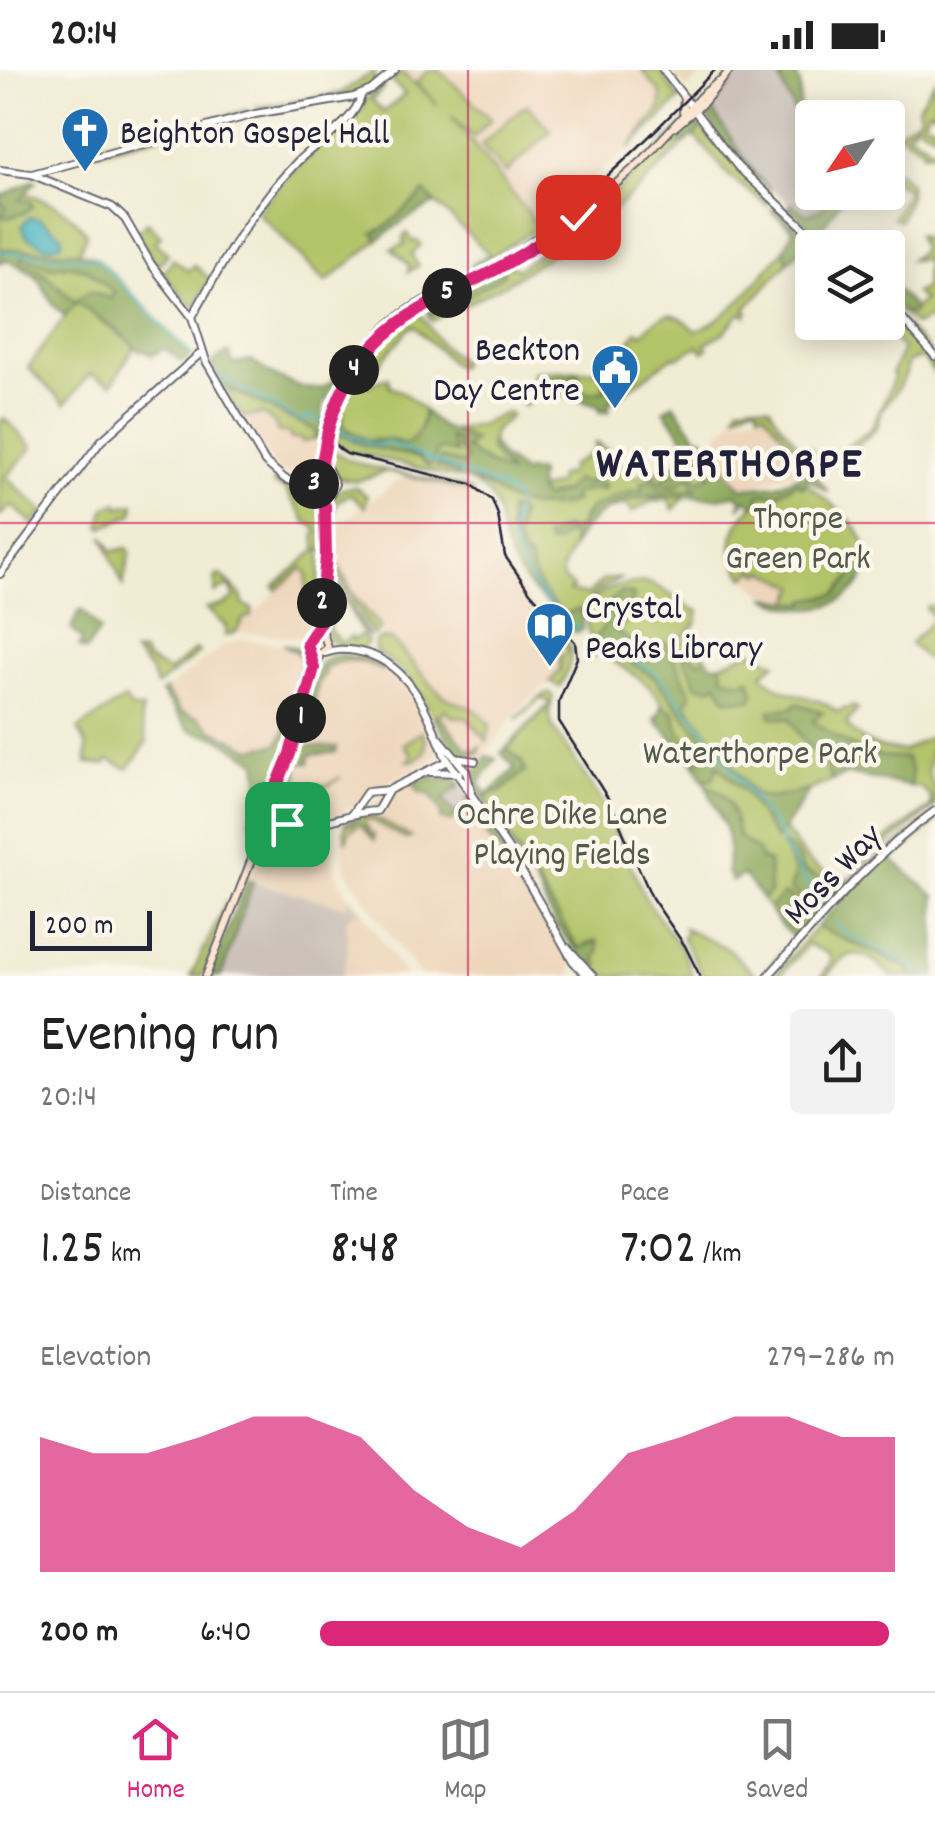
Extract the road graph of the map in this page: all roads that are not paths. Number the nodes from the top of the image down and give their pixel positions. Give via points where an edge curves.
1 (395, 70) edge
2 (663, 70) edge
3 (730, 70) edge
4 (718, 82) junction
5 (361, 95) junction
6 (691, 104) junction
7 (674, 128) junction
8 (0, 170) edge
9 (30, 174) junction
10 (806, 230) edge
11 (192, 316) junction
12 (905, 322) edge
13 (202, 352) junction
14 (935, 356) edge
15 (324, 461) junction
16 (330, 474) junction
17 (317, 477) junction
18 (304, 484) junction
19 (317, 491) junction
20 (330, 493) junction
21 (325, 506) junction
22 (0, 574) edge
23 (320, 623) junction
24 (314, 636) junction
25 (325, 639) junction
26 (337, 649) junction
27 (310, 653) junction
28 (322, 655) junction
29 (314, 668) junction
30 (450, 758) junction
31 (475, 761) dead end
32 (425, 771) junction
33 (463, 772) junction
34 (389, 790) junction
35 (374, 791) junction
36 (382, 800) junction
37 (270, 802) junction
38 (362, 802) junction
39 (367, 811) junction
40 (935, 811) edge
41 (256, 816) junction
42 (351, 816) junction
43 (271, 817) junction
44 (287, 824) junction
45 (256, 832) junction
46 (270, 832) junction
47 (256, 848) junction
48 (206, 976) edge
49 (590, 976) edge
50 (768, 976) edge

1 - 5 street
2 - 6 street
3 - 4 main road
4 - 6 main road
4 - 6 main road
5 - 9 street via 255,114
5 - 11 street via 352,114 254,209
6 - 7 main road
6 - 7 main road
6 - 10 street via 746,176
7 - 15 main road via 554,234 420,308 379,339 338,399
8 - 9 street
9 - 11 street via 116,210
11 - 13 street
12 - 14 street
13 - 18 street via 264,460 278,476
13 - 22 street via 101,441
15 - 16 main road
15 - 17 main road
16 - 17 main road
16 - 20 main road
17 - 18 street
17 - 19 main road
18 - 19 street
19 - 20 main road
19 - 21 main road
20 - 21 main road
21 - 23 main road
23 - 24 main road
23 - 25 main road
24 - 25 main road
24 - 27 main road
25 - 26 street
25 - 28 main road
26 - 28 street
26 - 30 street via 395,666
27 - 28 main road
27 - 29 main road
28 - 29 main road
29 - 37 main road
30 - 31 street
30 - 32 street
30 - 33 street
32 - 33 street
32 - 34 street
33 - 49 street via 564,944
34 - 35 street
34 - 36 street
35 - 36 street
35 - 38 street
36 - 39 street via 376,811
37 - 41 main road
37 - 43 main road
38 - 39 street
38 - 42 street
39 - 42 street
40 - 50 street, Moss Way via 871,863
41 - 43 main road
41 - 45 main road
42 - 44 street
43 - 44 street
43 - 46 main road
44 - 46 street
45 - 46 main road
45 - 47 main road
46 - 47 main road
47 - 48 main road

